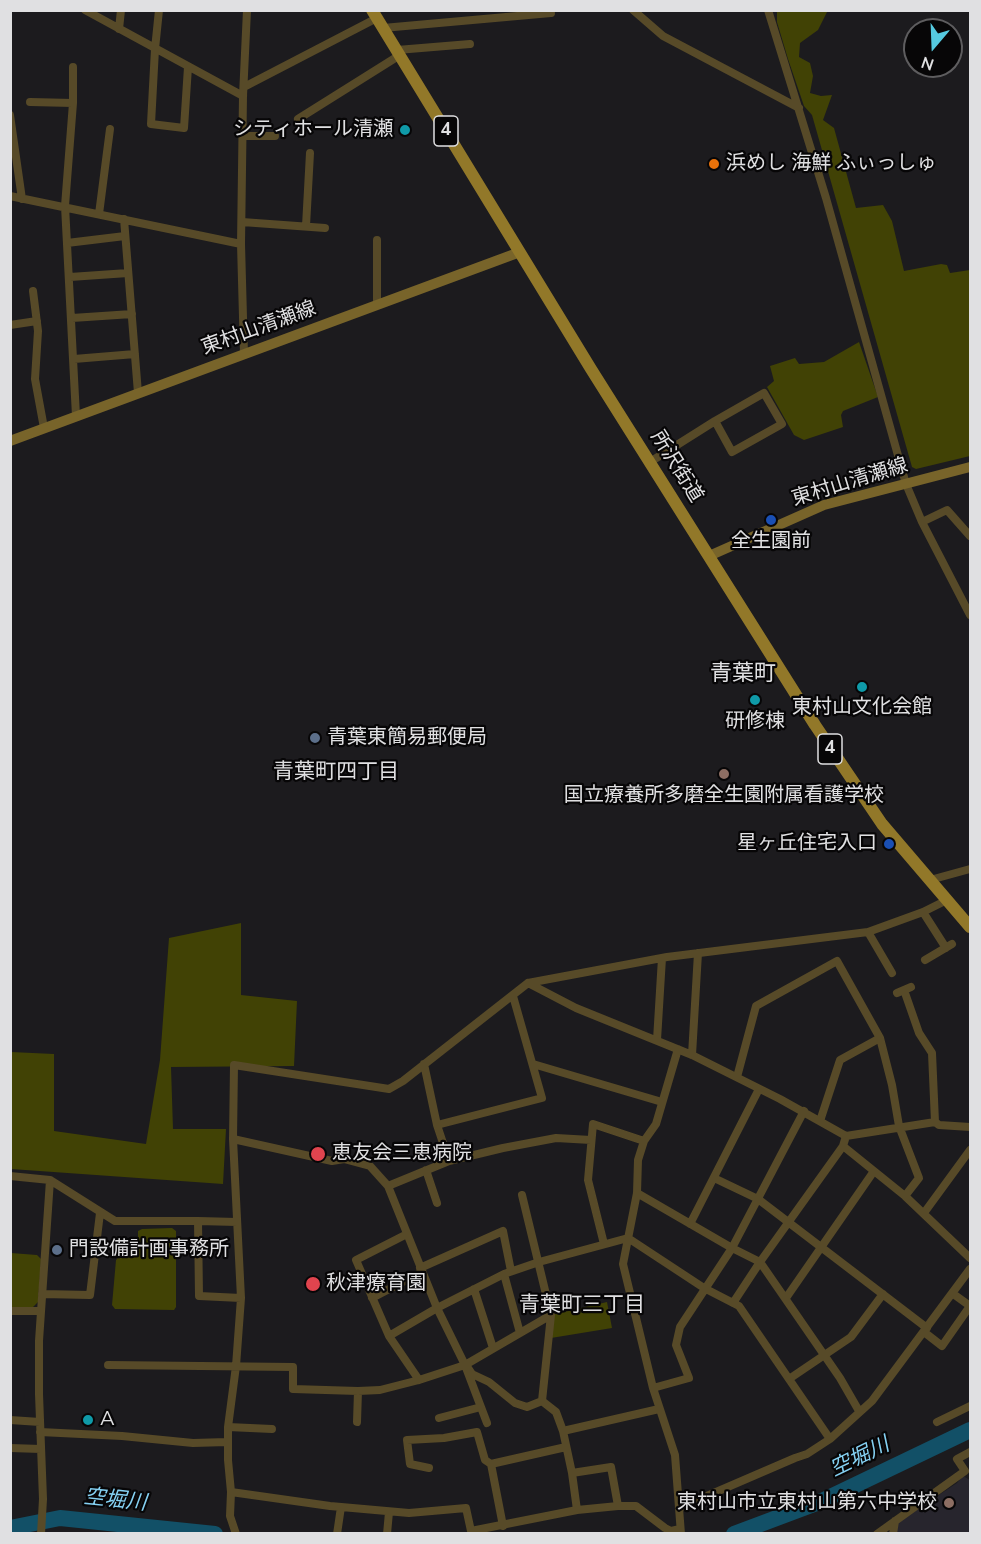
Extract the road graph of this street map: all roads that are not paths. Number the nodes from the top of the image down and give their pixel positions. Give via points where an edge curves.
1 (85, 10) edge
2 (121, 10) edge
3 (159, 10) edge
4 (247, 10) edge
5 (633, 10) edge
6 (768, 10) edge
7 (551, 13) dead end
8 (377, 19) edge
9 (119, 29) junction
10 (470, 44) dead end
11 (155, 49) junction
12 (398, 53) junction
13 (73, 67) dead end
14 (188, 67) junction
15 (244, 87) junction
16 (243, 96) junction
17 (30, 102) dead end
18 (73, 103) junction
19 (799, 108) junction
20 (10, 115) edge
21 (298, 119) dead end
22 (110, 129) dead end
23 (243, 136) junction
24 (275, 136) dead end
25 (310, 153) dead end
26 (10, 196) edge
27 (22, 199) junction
28 (65, 206) junction
29 (99, 214) junction
30 (124, 219) junction
31 (242, 222) junction
32 (306, 226) junction
33 (325, 228) dead end
34 (125, 236) junction
35 (377, 240) dead end
36 (68, 243) junction
37 (241, 244) junction
38 (520, 252) junction
39 (128, 273) junction
40 (69, 276) junction
41 (33, 291) dead end
42 (377, 304) junction
43 (132, 314) junction
44 (72, 318) junction
45 (37, 321) junction
46 (10, 325) edge
47 (135, 354) junction
48 (244, 354) junction
49 (74, 359) junction
50 (138, 393) junction
51 (76, 416) junction
52 (715, 421) junction
53 (44, 428) junction
54 (10, 441) edge
55 (650, 462) junction
56 (970, 467) edge
57 (906, 484) junction
58 (922, 522) junction
59 (970, 536) edge
60 (709, 556) junction
61 (970, 615) edge
62 (970, 868) edge
63 (930, 880) junction
64 (947, 900) junction
65 (923, 912) junction
66 (970, 927) edge
67 (868, 932) junction
68 (698, 953) junction
69 (663, 958) junction
70 (926, 960) dead end
71 (892, 974) dead end
72 (528, 983) junction
73 (904, 990) dead end
74 (513, 996) junction
75 (880, 1038) junction
76 (657, 1040) junction
77 (678, 1049) junction
78 (692, 1055) junction
79 (424, 1064) junction
80 (533, 1064) junction
81 (737, 1077) junction
82 (759, 1089) junction
83 (662, 1102) junction
84 (804, 1111) junction
85 (820, 1121) junction
86 (935, 1122) junction
87 (437, 1125) junction
88 (899, 1126) junction
89 (970, 1127) edge
90 (846, 1136) junction
91 (232, 1139) junction
92 (591, 1140) junction
93 (644, 1141) junction
94 (843, 1146) junction
95 (970, 1150) edge
96 (449, 1161) junction
97 (426, 1170) junction
98 (874, 1171) junction
99 (10, 1176) edge
100 (714, 1178) junction
101 (50, 1180) junction
102 (388, 1186) junction
103 (637, 1193) junction
104 (522, 1195) dead end
105 (905, 1196) junction
106 (758, 1199) junction
107 (437, 1203) dead end
108 (100, 1213) junction
109 (924, 1213) junction
110 (198, 1221) junction
111 (237, 1222) junction
112 (788, 1222) junction
113 (690, 1224) junction
114 (407, 1234) junction
115 (628, 1238) junction
116 (604, 1244) junction
117 (822, 1247) junction
118 (732, 1248) junction
119 (970, 1258) edge
120 (539, 1262) junction
121 (760, 1262) junction
122 (970, 1269) edge
123 (421, 1270) junction
124 (508, 1272) junction
125 (704, 1288) junction
126 (474, 1289) junction
127 (952, 1293) junction
128 (42, 1294) junction
129 (883, 1294) junction
130 (241, 1298) junction
131 (372, 1298) junction
132 (786, 1298) junction
133 (733, 1303) junction
134 (436, 1308) junction
135 (10, 1311) edge
136 (40, 1311) junction
137 (551, 1315) junction
138 (925, 1330) junction
139 (520, 1333) junction
140 (389, 1336) junction
141 (493, 1348) junction
142 (823, 1355) junction
143 (108, 1365) dead end
144 (465, 1365) junction
145 (236, 1366) junction
146 (789, 1379) junction
147 (419, 1380) junction
148 (653, 1388) junction
149 (358, 1392) junction
150 (542, 1401) junction
151 (970, 1406) edge
152 (481, 1407) junction
153 (659, 1409) junction
154 (859, 1411) junction
155 (440, 1418) dead end
156 (10, 1420) edge
157 (40, 1422) junction
158 (357, 1422) dead end
159 (937, 1422) dead end
160 (487, 1423) dead end
161 (228, 1427) junction
162 (272, 1429) dead end
163 (563, 1431) junction
164 (40, 1432) junction
165 (830, 1438) junction
166 (227, 1442) junction
167 (566, 1447) junction
168 (10, 1448) edge
169 (41, 1449) junction
170 (970, 1452) edge
171 (491, 1464) junction
172 (429, 1468) dead end
173 (572, 1473) junction
174 (968, 1473) edge
175 (231, 1492) junction
176 (618, 1506) junction
177 (341, 1508) junction
178 (679, 1508) junction
179 (577, 1510) junction
180 (389, 1512) junction
181 (895, 1521) junction
182 (503, 1526) junction
183 (681, 1532) edge
184 (41, 1533) edge
185 (236, 1533) edge
186 (336, 1533) edge
187 (387, 1533) edge
188 (877, 1533) edge
189 (893, 1533) edge

1 - 9 street
2 - 9 street
3 - 11 street
4 - 15 street
5 - 19 street via 663,36
6 - 19 street
7 - 8 street
8 - 12 main road, 所沢街道 / 4
8 - 15 street
9 - 11 street
10 - 12 street
11 - 14 street
11 - 14 street via 151,124 184,128
12 - 21 street
12 - 38 main road, 所沢街道 / 4
13 - 18 street
14 - 16 street
15 - 16 street
16 - 23 street
17 - 18 street
18 - 28 street
19 - 57 street
20 - 27 street
22 - 29 street
23 - 24 street
23 - 31 street
25 - 32 street
26 - 27 street
27 - 28 street
28 - 29 street
28 - 36 street
29 - 30 street
30 - 34 street
30 - 37 street
31 - 32 street
31 - 37 street
32 - 33 street
34 - 36 street
34 - 39 street
35 - 42 street
36 - 40 street
37 - 48 street
38 - 42 main road, 東村山清瀬線
38 - 55 main road, 所沢街道 / 4
39 - 40 street
39 - 43 street
40 - 44 street
41 - 45 street
42 - 48 main road, 東村山清瀬線
43 - 44 street
43 - 47 street
44 - 49 street
45 - 46 street
45 - 53 street via 35,379
47 - 49 street
47 - 50 street
48 - 50 main road, 東村山清瀬線
49 - 51 street
50 - 51 main road, 東村山清瀬線
51 - 53 main road, 東村山清瀬線
52 - 52 street via 732,452 782,424 764,393
52 - 55 street
53 - 54 main road, 東村山清瀬線
55 - 60 main road, 所沢街道 / 4
56 - 57 main road, 東村山清瀬線
57 - 58 street
57 - 60 main road, 東村山清瀬線 via 824,505
58 - 59 street via 947,510
58 - 61 street
60 - 63 main road, 所沢街道 / 4 via 853,784
62 - 63 street
63 - 64 main road, 所沢街道 / 4
64 - 65 street
64 - 66 main road, 所沢街道 / 4
65 - 67 street
65 - 70 street via 949,946
67 - 68 street
67 - 71 street
68 - 69 street
68 - 78 street
69 - 72 street
69 - 76 street
72 - 74 street
72 - 76 street via 576,1008
73 - 86 street via 919,1033 932,1053
74 - 79 street
74 - 80 street
75 - 81 street via 837,961 756,1006
75 - 85 street via 840,1060
75 - 88 street
76 - 77 street
77 - 78 street
77 - 83 street
78 - 81 street
79 - 87 street
79 - 91 street via 389,1089 234,1065
80 - 83 street
80 - 87 street via 542,1098
81 - 82 street
82 - 84 street
82 - 100 street
83 - 93 street via 656,1124
84 - 85 street
84 - 106 street
85 - 90 street
86 - 88 street
86 - 89 street
87 - 96 street
88 - 90 street
88 - 105 street via 919,1178
90 - 94 street
91 - 102 street via 370,1166
91 - 111 street
92 - 93 street via 593,1124
92 - 96 street via 547,1139
92 - 116 street via 588,1180
93 - 103 street via 638,1160
94 - 98 street
94 - 112 street
95 - 109 street
96 - 97 street
97 - 102 street
97 - 107 street
98 - 105 street
98 - 117 street
99 - 101 street
100 - 106 street
100 - 113 street
101 - 108 street
101 - 128 street
102 - 114 street
103 - 113 street
103 - 115 street
104 - 120 street
105 - 109 street
106 - 112 street
106 - 118 street
108 - 110 street via 124,1222
108 - 128 street via 90,1295
109 - 119 street
110 - 111 street
110 - 130 street via 199,1296
111 - 130 street
112 - 117 street
112 - 121 street
113 - 118 street
114 - 123 street
114 - 131 street via 356,1260
115 - 116 street
115 - 125 street
115 - 148 street via 623,1264 625,1279
116 - 120 street
117 - 129 street
117 - 132 street
118 - 121 street
118 - 125 street
120 - 124 street
120 - 137 street
121 - 132 street
121 - 133 street
122 - 127 street
123 - 124 street via 503,1231
123 - 131 street
123 - 134 street
124 - 126 street
124 - 139 street
125 - 133 street
125 - 148 street via 680,1327 676,1345 689,1378
126 - 134 street
126 - 141 street
127 - 138 street
127 - 138 street via 970,1306 942,1346
128 - 136 street
129 - 138 street
129 - 142 street via 851,1337
130 - 145 street
131 - 140 street
132 - 142 street
133 - 146 street
134 - 140 street
134 - 144 street
135 - 136 street
136 - 157 street
137 - 139 street
137 - 150 street
138 - 154 street via 872,1401
139 - 141 street
140 - 147 street
141 - 144 street
142 - 146 street
142 - 154 street
143 - 145 street
144 - 147 street
144 - 150 street via 515,1403 527,1407
144 - 152 street
145 - 149 street via 293,1367 293,1389
145 - 161 street
146 - 165 street
147 - 149 street
148 - 153 street
149 - 158 street
150 - 163 street via 556,1412
151 - 159 street
152 - 155 street
152 - 160 street
153 - 163 street
153 - 178 street via 675,1455
154 - 165 street
156 - 157 street
157 - 164 street
161 - 162 street
161 - 166 street
163 - 167 street
164 - 166 street
164 - 169 street
165 - 178 street via 807,1454
166 - 175 street
167 - 171 street
167 - 173 street
168 - 169 street
169 - 184 street
170 - 174 street via 957,1458
171 - 172 street via 484,1460 477,1432 407,1440 410,1464
171 - 182 street
173 - 176 street via 611,1467
173 - 179 street
174 - 181 street
175 - 177 street
175 - 185 street via 230,1516
176 - 179 street
176 - 183 street via 636,1506 665,1528
177 - 180 street
177 - 186 street
178 - 183 street
179 - 182 street
180 - 182 street via 466,1508 471,1532
180 - 187 street
181 - 188 street
181 - 189 street

